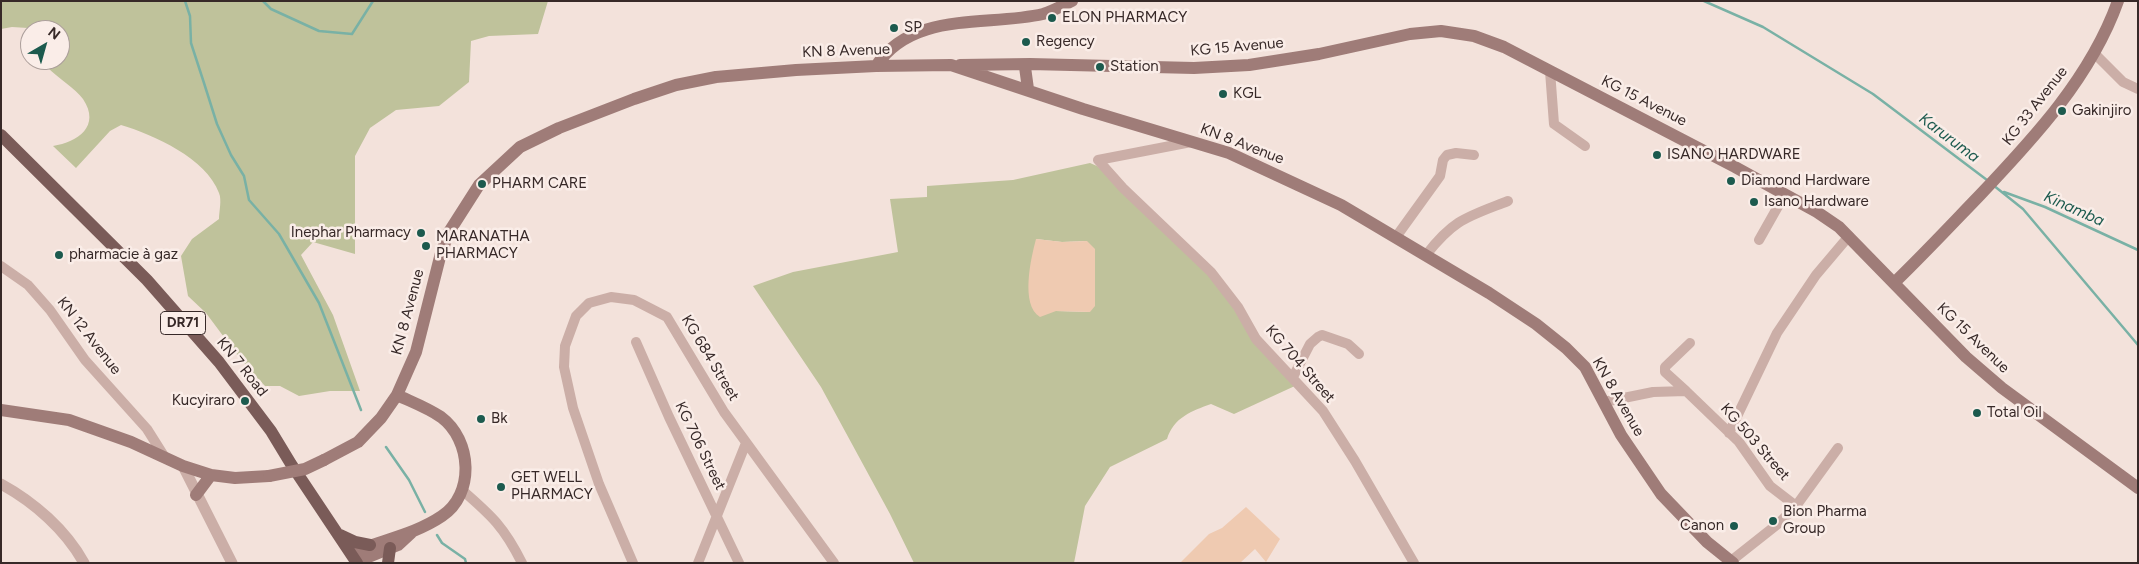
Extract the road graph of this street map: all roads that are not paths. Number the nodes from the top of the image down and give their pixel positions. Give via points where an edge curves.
1 (1072, 1) edge
2 (2118, 1) edge
3 (2094, 53) junction
4 (1008, 64) junction
5 (1028, 65) junction
6 (876, 66) junction
7 (951, 66) junction
8 (1550, 71) junction
9 (995, 80) junction
10 (1010, 84) junction
11 (2138, 89) edge
12 (1028, 90) junction
13 (1, 135) edge
14 (1191, 142) junction
15 (1584, 146) dead end
16 (1474, 154) dead end
17 (1785, 194) junction
18 (1508, 202) dead end
19 (1849, 236) junction
20 (1396, 237) junction
21 (1759, 240) dead end
22 (1426, 255) junction
23 (1, 266) edge
24 (1895, 282) junction
25 (636, 342) dead end
26 (1690, 343) dead end
27 (1359, 354) dead end
28 (1293, 377) junction
29 (1686, 391) junction
30 (397, 395) junction
31 (1604, 402) junction
32 (1, 410) edge
33 (1729, 433) junction
34 (746, 443) junction
35 (1838, 448) dead end
36 (164, 456) junction
37 (183, 466) junction
38 (212, 475) junction
39 (1, 484) edge
40 (2138, 488) edge
41 (462, 490) junction
42 (196, 495) junction
43 (1796, 506) junction
44 (718, 516) junction
45 (411, 533) junction
46 (338, 534) junction
47 (370, 545) junction
48 (390, 548) junction
49 (355, 559) edge
50 (1732, 562) edge
51 (84, 563) edge
52 (232, 563) edge
53 (388, 563) edge
54 (522, 563) edge
55 (633, 563) edge
56 (698, 563) edge
57 (739, 563) edge
58 (834, 563) edge
59 (1414, 563) edge

1 - 6 main road via 1044,14 926,29 895,44
2 - 3 main road, KG 33 Avenue
3 - 11 street via 2123,82
3 - 24 main road, KG 33 Avenue via 2069,92 2020,153
4 - 5 main road, KG 15 Avenue
4 - 7 main road, KG 15 Avenue
4 - 9 main road
5 - 8 main road, KG 15 Avenue via 1194,68 1249,65 1441,31 1504,47
5 - 10 main road via 1014,75
5 - 12 main road
6 - 7 main road, KN 8 Avenue
6 - 30 main road, KN 8 Avenue via 716,77 676,85 559,128 520,147 479,186 449,232 416,352
7 - 9 main road, KN 8 Avenue
8 - 15 street via 1554,124
8 - 17 main road, KG 15 Avenue
9 - 10 main road, KN 8 Avenue
10 - 12 main road, KN 8 Avenue
12 - 14 main road, KN 8 Avenue
13 - 46 main road, KN 7 Road / DR71 via 146,280 219,362 271,430
14 - 20 main road, KN 8 Avenue via 1230,154 1291,180
14 - 28 street, KG 704 Street via 1098,160 1211,272 1238,307 1256,339
16 - 20 street via 1447,155 1440,176
17 - 19 main road, KG 15 Avenue via 1817,212
17 - 21 street
18 - 22 street via 1454,224
19 - 24 main road, KG 15 Avenue
19 - 33 street via 1820,270 1777,332
20 - 22 main road, KN 8 Avenue
22 - 31 main road, KN 8 Avenue via 1489,293 1566,348 1585,367
23 - 36 street, KN 12 Avenue via 28,285 50,310 85,360 147,429
24 - 40 main road, KG 15 Avenue via 1966,357 2002,388
25 - 44 street, KG 706 Street
26 - 29 street, KG 503 Street via 1665,367 1666,372
27 - 28 street via 1348,344 1318,337 1310,344
28 - 59 street, KG 704 Street via 1344,445
29 - 31 street via 1653,392
29 - 33 street, KG 503 Street
30 - 38 main road, KN 8 Avenue, bridge via 358,442 305,469 269,476 235,478
30 - 41 main road via 442,417 458,438 465,456 466,476
31 - 50 main road, KN 8 Avenue via 1621,435 1661,494 1707,542
32 - 36 main road, KN 8 Avenue via 70,420
33 - 43 street, KG 503 Street via 1770,486
34 - 44 street
34 - 55 street, KG 684 Street via 664,314 634,300 611,297 597,300 582,309 576,316 565,346 565,376 599,484
34 - 58 street, KG 684 Street
35 - 43 street
36 - 37 main road, KN 8 Avenue
37 - 38 main road, KN 8 Avenue
37 - 42 street
38 - 42 main road
39 - 51 street via 24,497 45,515 77,550
41 - 45 main road via 443,516
41 - 54 street via 497,521 509,536
42 - 52 street
43 - 50 street
44 - 56 street
44 - 57 street, KG 706 Street
45 - 47 main road
45 - 48 main road
46 - 47 main road
46 - 49 main road, KN 7 Road / DR71
47 - 49 main road
48 - 49 main road
48 - 53 main road

